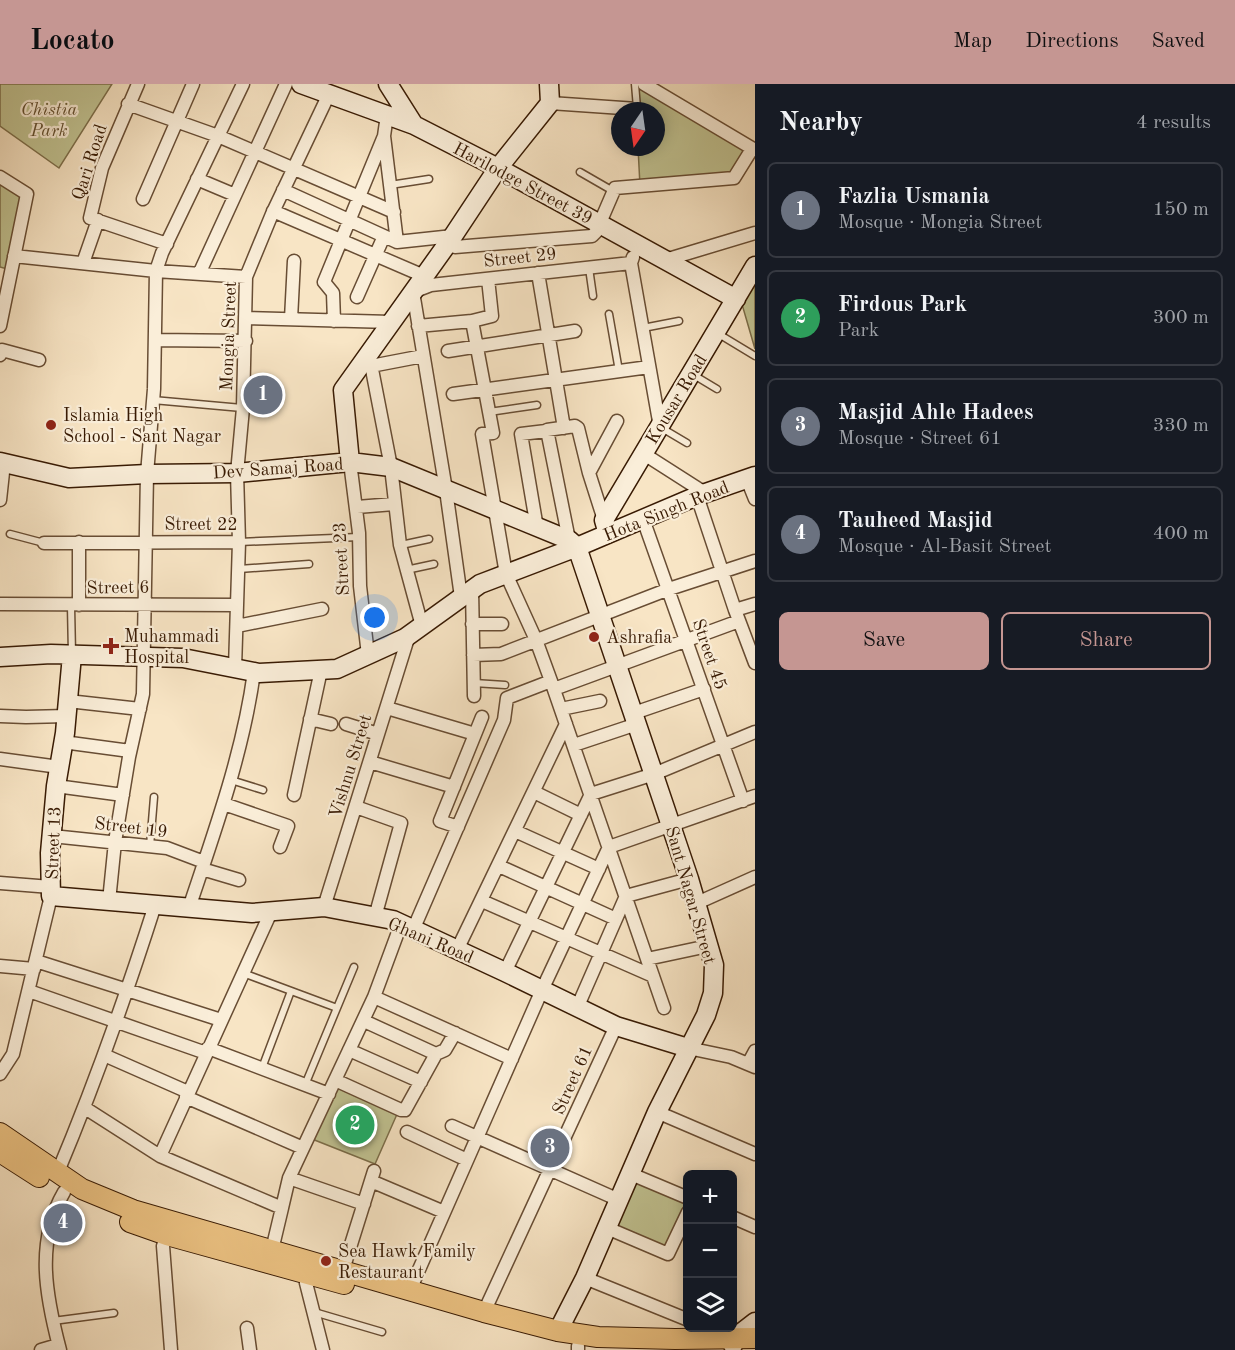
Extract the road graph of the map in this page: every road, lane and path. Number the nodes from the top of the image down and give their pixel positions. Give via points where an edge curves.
1 (138, 84) edge
2 (193, 84) edge
3 (243, 84) edge
4 (286, 84) edge
5 (301, 84) edge
6 (388, 84) edge
7 (635, 84) edge
8 (644, 84) edge
9 (548, 89) edge
10 (329, 94) junction
11 (636, 102) edge
12 (611, 103) edge
13 (128, 104) junction
14 (387, 115) junction
15 (176, 122) junction
16 (414, 125) junction
17 (218, 136) junction
18 (384, 136) junction
19 (754, 149) edge
20 (254, 153) junction
21 (498, 168) junction
22 (294, 170) junction
23 (580, 172) dead end
24 (0, 177) edge
25 (198, 179) junction
26 (429, 179) dead end
27 (390, 185) junction
28 (283, 190) junction
29 (614, 191) junction
30 (235, 195) junction
31 (359, 197) junction
32 (142, 199) dead end
33 (273, 211) junction
34 (394, 212) junction
35 (94, 219) junction
36 (349, 220) junction
37 (599, 224) junction
38 (755, 233) edge
39 (384, 236) junction
40 (451, 239) junction
41 (341, 240) junction
42 (397, 242) junction
43 (635, 243) junction
44 (167, 244) junction
45 (376, 255) junction
46 (14, 256) junction
47 (666, 260) junction
48 (294, 261) dead end
49 (83, 263) junction
50 (632, 263) junction
51 (755, 266) edge
52 (589, 268) junction
53 (156, 271) junction
54 (538, 273) junction
55 (199, 274) junction
56 (424, 276) junction
57 (246, 277) junction
58 (488, 279) junction
59 (413, 292) junction
60 (593, 296) dead end
61 (357, 297) dead end
62 (736, 299) junction
63 (609, 314) dead end
64 (246, 318) junction
65 (291, 319) junction
66 (334, 321) junction
67 (472, 321) junction
68 (679, 321) dead end
69 (391, 322) junction
70 (0, 326) edge
71 (418, 326) junction
72 (643, 328) junction
73 (575, 331) dead end
74 (716, 333) junction
75 (549, 335) junction
76 (155, 340) junction
77 (246, 341) junction
78 (477, 346) junction
79 (448, 351) dead end
80 (0, 352) edge
81 (423, 356) junction
82 (755, 356) edge
83 (39, 360) dead end
84 (370, 360) junction
85 (650, 367) junction
86 (619, 371) junction
87 (691, 374) junction
88 (556, 379) junction
89 (717, 389) dead end
90 (485, 390) junction
91 (453, 394) dead end
92 (153, 400) junction
93 (537, 405) dead end
94 (243, 408) junction
95 (489, 412) junction
96 (617, 421) dead end
97 (660, 427) junction
98 (564, 428) junction
99 (546, 431) junction
100 (687, 443) dead end
101 (644, 454) junction
102 (350, 462) junction
103 (2, 463) edge
104 (391, 467) junction
105 (237, 473) junction
106 (589, 473) junction
107 (147, 474) junction
108 (751, 478) edge
109 (446, 490) junction
110 (701, 495) junction
111 (755, 499) edge
112 (0, 500) edge
113 (394, 504) junction
114 (357, 507) junction
115 (494, 508) junction
116 (643, 519) junction
117 (606, 527) junction
118 (537, 528) junction
119 (10, 534) dead end
120 (359, 537) junction
121 (429, 539) dead end
122 (79, 542) junction
123 (146, 542) junction
124 (239, 542) junction
125 (44, 543) joint
126 (573, 543) junction
127 (400, 545) junction
128 (755, 561) edge
129 (309, 564) dead end
130 (434, 564) dead end
131 (239, 569) junction
132 (406, 570) junction
133 (722, 573) junction
134 (506, 574) junction
135 (669, 589) junction
136 (467, 593) junction
137 (0, 604) edge
138 (755, 604) edge
139 (75, 605) junction
140 (145, 605) junction
141 (237, 605) junction
142 (322, 609) dead end
143 (600, 615) junction
144 (737, 616) junction
145 (472, 624) junction
146 (502, 624) dead end
147 (237, 626) junction
148 (415, 631) junction
149 (536, 640) junction
150 (687, 642) junction
151 (72, 655) junction
152 (368, 655) junction
153 (472, 655) junction
154 (0, 657) edge
155 (145, 657) junction
156 (755, 663) edge
157 (618, 667) junction
158 (235, 668) junction
159 (321, 670) junction
160 (254, 672) junction
161 (505, 685) dead end
162 (553, 685) junction
163 (474, 690) joint
164 (704, 690) junction
165 (600, 701) dead end
166 (67, 708) junction
167 (387, 708) junction
168 (140, 709) junction
169 (561, 709) junction
170 (0, 716) edge
171 (482, 717) dead end
172 (310, 719) junction
173 (635, 719) junction
174 (566, 723) junction
175 (331, 724) dead end
176 (346, 724) dead end
177 (755, 732) edge
178 (378, 734) junction
179 (475, 734) junction
180 (63, 742) junction
181 (574, 745) junction
182 (723, 745) junction
183 (130, 751) junction
184 (0, 759) edge
185 (370, 762) junction
186 (59, 767) junction
187 (654, 774) junction
188 (231, 780) junction
189 (56, 786) junction
190 (454, 787) junction
191 (262, 790) dead end
192 (534, 792) junction
193 (591, 794) junction
194 (123, 795) junction
195 (294, 795) dead end
196 (755, 796) edge
197 (154, 797) dead end
198 (743, 801) junction
199 (224, 804) junction
200 (356, 807) junction
201 (581, 814) junction
202 (672, 826) junction
203 (458, 827) junction
204 (515, 831) junction
205 (51, 836) junction
206 (115, 842) junction
207 (150, 846) junction
208 (280, 847) dead end
209 (609, 847) junction
210 (562, 852) junction
211 (203, 866) junction
212 (499, 866) junction
213 (598, 869) junction
214 (755, 877) edge
215 (690, 879) junction
216 (239, 880) dead end
217 (0, 883) edge
218 (544, 887) junction
219 (51, 892) junction
220 (626, 896) junction
221 (109, 901) junction
222 (482, 901) junction
223 (697, 903) junction
224 (581, 904) junction
225 (155, 905) junction
226 (324, 907) junction
227 (189, 908) junction
228 (271, 912) junction
229 (375, 917) junction
230 (616, 918) junction
231 (528, 922) junction
232 (407, 927) junction
233 (565, 938) junction
234 (708, 946) junction
235 (457, 950) junction
236 (600, 954) junction
237 (647, 959) junction
238 (35, 965) junction
239 (0, 966) edge
240 (354, 967) dead end
241 (505, 972) junction
242 (243, 973) junction
243 (653, 976) junction
244 (128, 990) junction
245 (542, 990) junction
246 (291, 991) junction
247 (29, 992) junction
248 (374, 998) junction
249 (337, 1008) junction
250 (577, 1008) junction
251 (664, 1008) dead end
252 (221, 1020) junction
253 (364, 1021) junction
254 (116, 1023) junction
255 (616, 1026) junction
256 (454, 1034) junction
257 (688, 1048) junction
258 (349, 1050) junction
259 (207, 1051) junction
260 (755, 1052) edge
261 (436, 1054) junction
262 (104, 1055) junction
263 (512, 1059) junction
264 (752, 1066) edge
265 (262, 1068) junction
266 (0, 1074) edge
267 (335, 1080) junction
268 (421, 1082) junction
269 (305, 1085) junction
270 (188, 1094) junction
271 (329, 1094) junction
272 (85, 1108) junction
273 (657, 1112) junction
274 (452, 1126) dead end
275 (406, 1132) dead end
276 (0, 1133) edge
277 (477, 1137) junction
278 (303, 1148) junction
279 (0, 1152) edge
280 (755, 1154) edge
281 (160, 1156) junction
282 (467, 1160) junction
283 (551, 1170) junction
284 (631, 1173) junction
285 (57, 1174) junction
286 (289, 1178) junction
287 (64, 1192) junction
288 (683, 1196) edge
289 (619, 1200) junction
290 (364, 1204) junction
291 (282, 1208) junction
292 (444, 1212) junction
293 (737, 1219) edge
294 (683, 1221) edge
295 (755, 1227) edge
296 (607, 1228) junction
297 (167, 1235) junction
298 (272, 1250) junction
299 (344, 1270) junction
300 (307, 1274) junction
301 (585, 1278) junction
302 (410, 1290) junction
303 (314, 1312) junction
304 (484, 1312) junction
305 (114, 1313) dead end
306 (683, 1315) edge
307 (52, 1321) junction
308 (755, 1322) edge
309 (247, 1328) dead end
310 (558, 1331) junction
311 (382, 1332) dead end
312 (755, 1338) edge
313 (733, 1343) junction
314 (679, 1344) edge
315 (59, 1347) edge
316 (322, 1348) edge
317 (578, 1348) edge
318 (755, 1348) edge
319 (41, 1350) edge
320 (171, 1350) edge
321 (250, 1350) edge
322 (334, 1350) edge

1 - 13 street, Qari Road
2 - 15 street
3 - 17 street
4 - 20 street
5 - 10 street, Harilodge Street 39
6 - 16 street
7 - 11 lane
8 - 19 street
9 - 12 street
9 - 21 street
10 - 14 street, Harilodge Street 39
10 - 22 street, Mongia Street
13 - 15 street
13 - 35 street, Qari Road via 102,168
14 - 16 street, Harilodge Street 39
14 - 18 street
15 - 17 street
15 - 32 street
16 - 21 street, Harilodge Street 39
17 - 20 street
17 - 25 street
18 - 27 street
18 - 31 street
19 - 29 street via 734,178
20 - 22 street
20 - 30 street
21 - 37 street, Harilodge Street 39
21 - 40 street
22 - 28 street, Mongia Street
22 - 31 street
23 - 29 lane
24 - 46 street via 27,194
25 - 30 street
25 - 44 street
26 - 27 lane
27 - 34 street
28 - 33 street, Mongia Street
28 - 36 street
29 - 37 street
30 - 55 street
31 - 34 street
31 - 36 street
33 - 41 street
33 - 57 street, Mongia Street
34 - 42 street
35 - 44 street
35 - 49 street, Qari Road
36 - 39 street
36 - 41 street
37 - 40 street via 592,236 455,247
37 - 43 street, Harilodge Street 39
38 - 47 street
39 - 42 street
39 - 45 street
40 - 42 street
40 - 56 street
41 - 45 street
41 - 66 street via 324,282 333,293
43 - 47 street, Harilodge Street 39
43 - 50 street
44 - 53 street
45 - 56 street
45 - 61 street
46 - 49 street
46 - 70 street
47 - 62 street, Harilodge Street 39
48 - 65 street
49 - 53 street
50 - 52 street, Street 29
50 - 72 street
51 - 62 street, Kousar Road
52 - 54 street, Street 29
52 - 60 lane
53 - 55 street
53 - 76 street
54 - 58 street, Street 29
54 - 75 street
55 - 57 street
56 - 59 street
57 - 64 street, Mongia Street
58 - 59 street, Street 29 via 431,285
58 - 67 street via 492,316
59 - 69 street
59 - 71 street
62 - 74 street, Kousar Road
63 - 86 lane
64 - 65 street
64 - 77 street, Mongia Street
65 - 66 street
66 - 69 street
67 - 71 street
67 - 78 street
68 - 72 lane
69 - 84 street
71 - 81 street
72 - 85 street
73 - 75 street
74 - 82 lane
74 - 87 street, Kousar Road
75 - 78 street
75 - 88 street
76 - 77 street
76 - 92 street
77 - 94 street, Mongia Street
78 - 79 street
78 - 90 street
80 - 83 street
81 - 84 street
81 - 109 street
84 - 102 street via 343,390
84 - 104 street
85 - 86 street
85 - 97 street
86 - 88 street
87 - 89 lane
87 - 97 street, Kousar Road
88 - 90 street
88 - 98 street
90 - 91 street
90 - 95 street
92 - 94 lane
92 - 107 street
93 - 95 lane
94 - 105 street, Mongia Street
95 - 115 street via 493,433 482,434
96 - 106 street
97 - 100 lane
97 - 101 street, Kousar Road
98 - 99 street
98 - 106 street via 578,428
99 - 118 street via 521,434
99 - 126 street
101 - 110 street
101 - 117 street, Kousar Road
102 - 104 street, Dev Samaj Road
102 - 105 street, Dev Samaj Road
102 - 114 street, Street 23
103 - 107 street, Dev Samaj Road via 69,478
103 - 112 street
104 - 109 street, Dev Samaj Road
104 - 113 street
105 - 107 street, Dev Samaj Road
105 - 124 street, Mongia Street
106 - 117 street
107 - 123 street
108 - 110 street, Hota Singh Road
108 - 111 street
109 - 115 street, Dev Samaj Road
109 - 136 street
110 - 116 street, Hota Singh Road
110 - 133 street
113 - 114 street
113 - 127 street
114 - 120 street, Street 23
115 - 118 street, Dev Samaj Road
115 - 134 street
116 - 117 street, Hota Singh Road
116 - 135 street, Street 45
117 - 126 street, Hota Singh Road
118 - 126 street, Dev Samaj Road
119 - 125 lane
120 - 124 lane, Street 22
120 - 152 street, Street 23
121 - 127 lane
122 - 123 street, Street 22
122 - 125 street, Street 22
122 - 139 street
123 - 124 street, Street 22
123 - 140 street
124 - 131 street, Mongia Street
126 - 134 street, Hota Singh Road
126 - 143 street, Sant Nagar Street
127 - 132 street
128 - 133 street
129 - 131 lane
130 - 132 lane
131 - 141 street, Mongia Street
132 - 148 street
133 - 135 street
133 - 144 street
134 - 136 street, Hota Singh Road
134 - 149 street
135 - 143 street
135 - 150 street, Street 45
136 - 145 street
136 - 148 street, Hota Singh Road
137 - 139 street, Street 6
138 - 144 street
139 - 140 street, Street 6
139 - 151 lane, Street 13
140 - 141 street, Street 6
140 - 155 street
141 - 147 street, Mongia Street
142 - 147 street
143 - 149 street
143 - 157 street, Sant Nagar Street
144 - 150 street
144 - 156 street
145 - 146 street
145 - 153 street
147 - 158 street, Mongia Street
148 - 152 street, Hota Singh Road
148 - 167 street, Vishnu Street
149 - 153 street via 501,654
149 - 162 street
150 - 157 street
150 - 164 street, Street 45
151 - 154 street, Hota Singh Road
151 - 155 street, Hota Singh Road
151 - 166 street, Street 13
152 - 159 street, Hota Singh Road via 337,669
153 - 163 street
155 - 158 street, Hota Singh Road via 183,658
155 - 168 street
157 - 162 street
157 - 173 street, Sant Nagar Street
158 - 160 street, Hota Singh Road
159 - 160 street, Hota Singh Road
159 - 172 street
160 - 188 street
161 - 163 lane
162 - 169 street
162 - 203 street via 507,698 504,720
164 - 173 street
164 - 182 street, Street 45
165 - 169 street
166 - 168 street
166 - 170 street via 26,717
166 - 180 street, Street 13
167 - 178 street, Vishnu Street
167 - 179 street
168 - 183 street
169 - 174 street
171 - 179 street
172 - 175 street
172 - 195 street
173 - 181 street
173 - 187 street, Sant Nagar Street
174 - 181 street
174 - 192 street
176 - 178 street
177 - 182 street
178 - 185 street, Vishnu Street
179 - 190 street
180 - 183 street
180 - 186 street, Street 13
181 - 193 street
182 - 187 street
182 - 198 street, Street 45
183 - 194 street
184 - 186 street
185 - 190 street
185 - 200 street, Vishnu Street
186 - 189 street, Street 13
187 - 193 street
187 - 202 street, Sant Nagar Street
188 - 191 lane
188 - 199 street
189 - 194 street
189 - 205 street, Street 13
190 - 203 street via 440,821
192 - 201 street
192 - 204 street
193 - 201 street
193 - 209 street
194 - 206 street
196 - 198 street
197 - 207 lane
198 - 202 street
199 - 208 street via 288,826
199 - 211 street
200 - 226 street, Vishnu Street
200 - 229 street via 401,823
201 - 210 street
202 - 209 street
202 - 215 street, Sant Nagar Street
203 - 232 street
204 - 210 street
204 - 212 street
205 - 206 street, Street 19
205 - 219 street, Street 13
206 - 207 street, Street 19
206 - 221 street
207 - 211 street, Street 19 via 167,848
209 - 213 street
209 - 220 street
210 - 213 street
210 - 218 street
211 - 216 street, Street 19
211 - 227 street
212 - 218 street
212 - 222 street
213 - 224 street
214 - 223 street
215 - 220 street
215 - 223 street, Sant Nagar Street
217 - 219 street
218 - 224 street
218 - 231 street
219 - 221 street, Ghani Road
219 - 238 street, Street 13
220 - 230 street
220 - 237 street
221 - 225 street, Ghani Road
222 - 231 street
222 - 235 street
223 - 234 street, Sant Nagar Street
224 - 230 street
224 - 233 street
225 - 227 street, Ghani Road
225 - 244 street
226 - 228 street, Ghani Road
226 - 229 street, Ghani Road
227 - 228 street, Ghani Road
228 - 242 street
229 - 232 street, Ghani Road
230 - 236 street
231 - 233 street
231 - 241 street
232 - 235 street, Ghani Road
232 - 248 street
233 - 236 street
233 - 245 street
234 - 237 street
234 - 257 street, Sant Nagar Street via 714,965 713,993
235 - 241 street, Ghani Road
236 - 243 street
236 - 250 street
237 - 243 street
238 - 239 street
238 - 244 street
238 - 247 street, Street 13
240 - 249 lane
241 - 245 street, Ghani Road
242 - 246 lane
242 - 252 street
243 - 251 street
244 - 252 street
244 - 254 street
245 - 250 street, Ghani Road
245 - 263 street
246 - 249 lane
246 - 265 lane
247 - 254 street
247 - 266 street, Street 13 via 13,1054
248 - 253 street
248 - 256 street
249 - 269 lane
250 - 255 street, Ghani Road
252 - 259 street
253 - 258 street
253 - 261 street
254 - 259 street
254 - 262 street
255 - 257 street, Ghani Road
255 - 283 street, Street 61
256 - 261 street via 445,1050
256 - 263 street
257 - 264 street, Ghani Road
257 - 273 street, Sant Nagar Street
258 - 267 street
258 - 268 street
259 - 265 street
259 - 270 street
260 - 264 street
261 - 268 street
262 - 270 street
262 - 272 street
263 - 277 street
265 - 269 street
267 - 268 street via 401,1110 407,1108
267 - 271 street
269 - 271 street
270 - 278 street
270 - 281 street
271 - 278 street
272 - 281 street
272 - 285 street
273 - 280 street
273 - 284 street, Sant Nagar Street
274 - 277 street
275 - 282 street
276 - 285 main road
277 - 282 street
277 - 283 street
278 - 286 street
279 - 287 main road
281 - 291 street
282 - 292 street
283 - 289 street
283 - 304 street, Street 61
284 - 288 street
284 - 289 street, Sant Nagar Street
285 - 298 main road via 133,1210
286 - 290 street
286 - 291 street
287 - 297 main road
287 - 307 street via 54,1211 44,1265
289 - 296 street, Sant Nagar Street
290 - 292 street via 373,1176
290 - 299 street
291 - 298 street
292 - 302 street
293 - 295 street
294 - 296 street via 668,1254
296 - 301 street, Sant Nagar Street
297 - 300 main road
297 - 320 street via 163,1246
298 - 299 main road
299 - 302 main road
300 - 303 street
300 - 317 main road
301 - 306 street
301 - 310 street, Sant Nagar Street
302 - 304 main road
303 - 311 lane
303 - 316 street
304 - 310 main road
305 - 307 lane
307 - 315 street
308 - 313 street
309 - 321 street
310 - 314 main road
312 - 313 main road
313 - 314 main road
313 - 318 main road
314 - 317 main road
315 - 319 street
316 - 322 street

